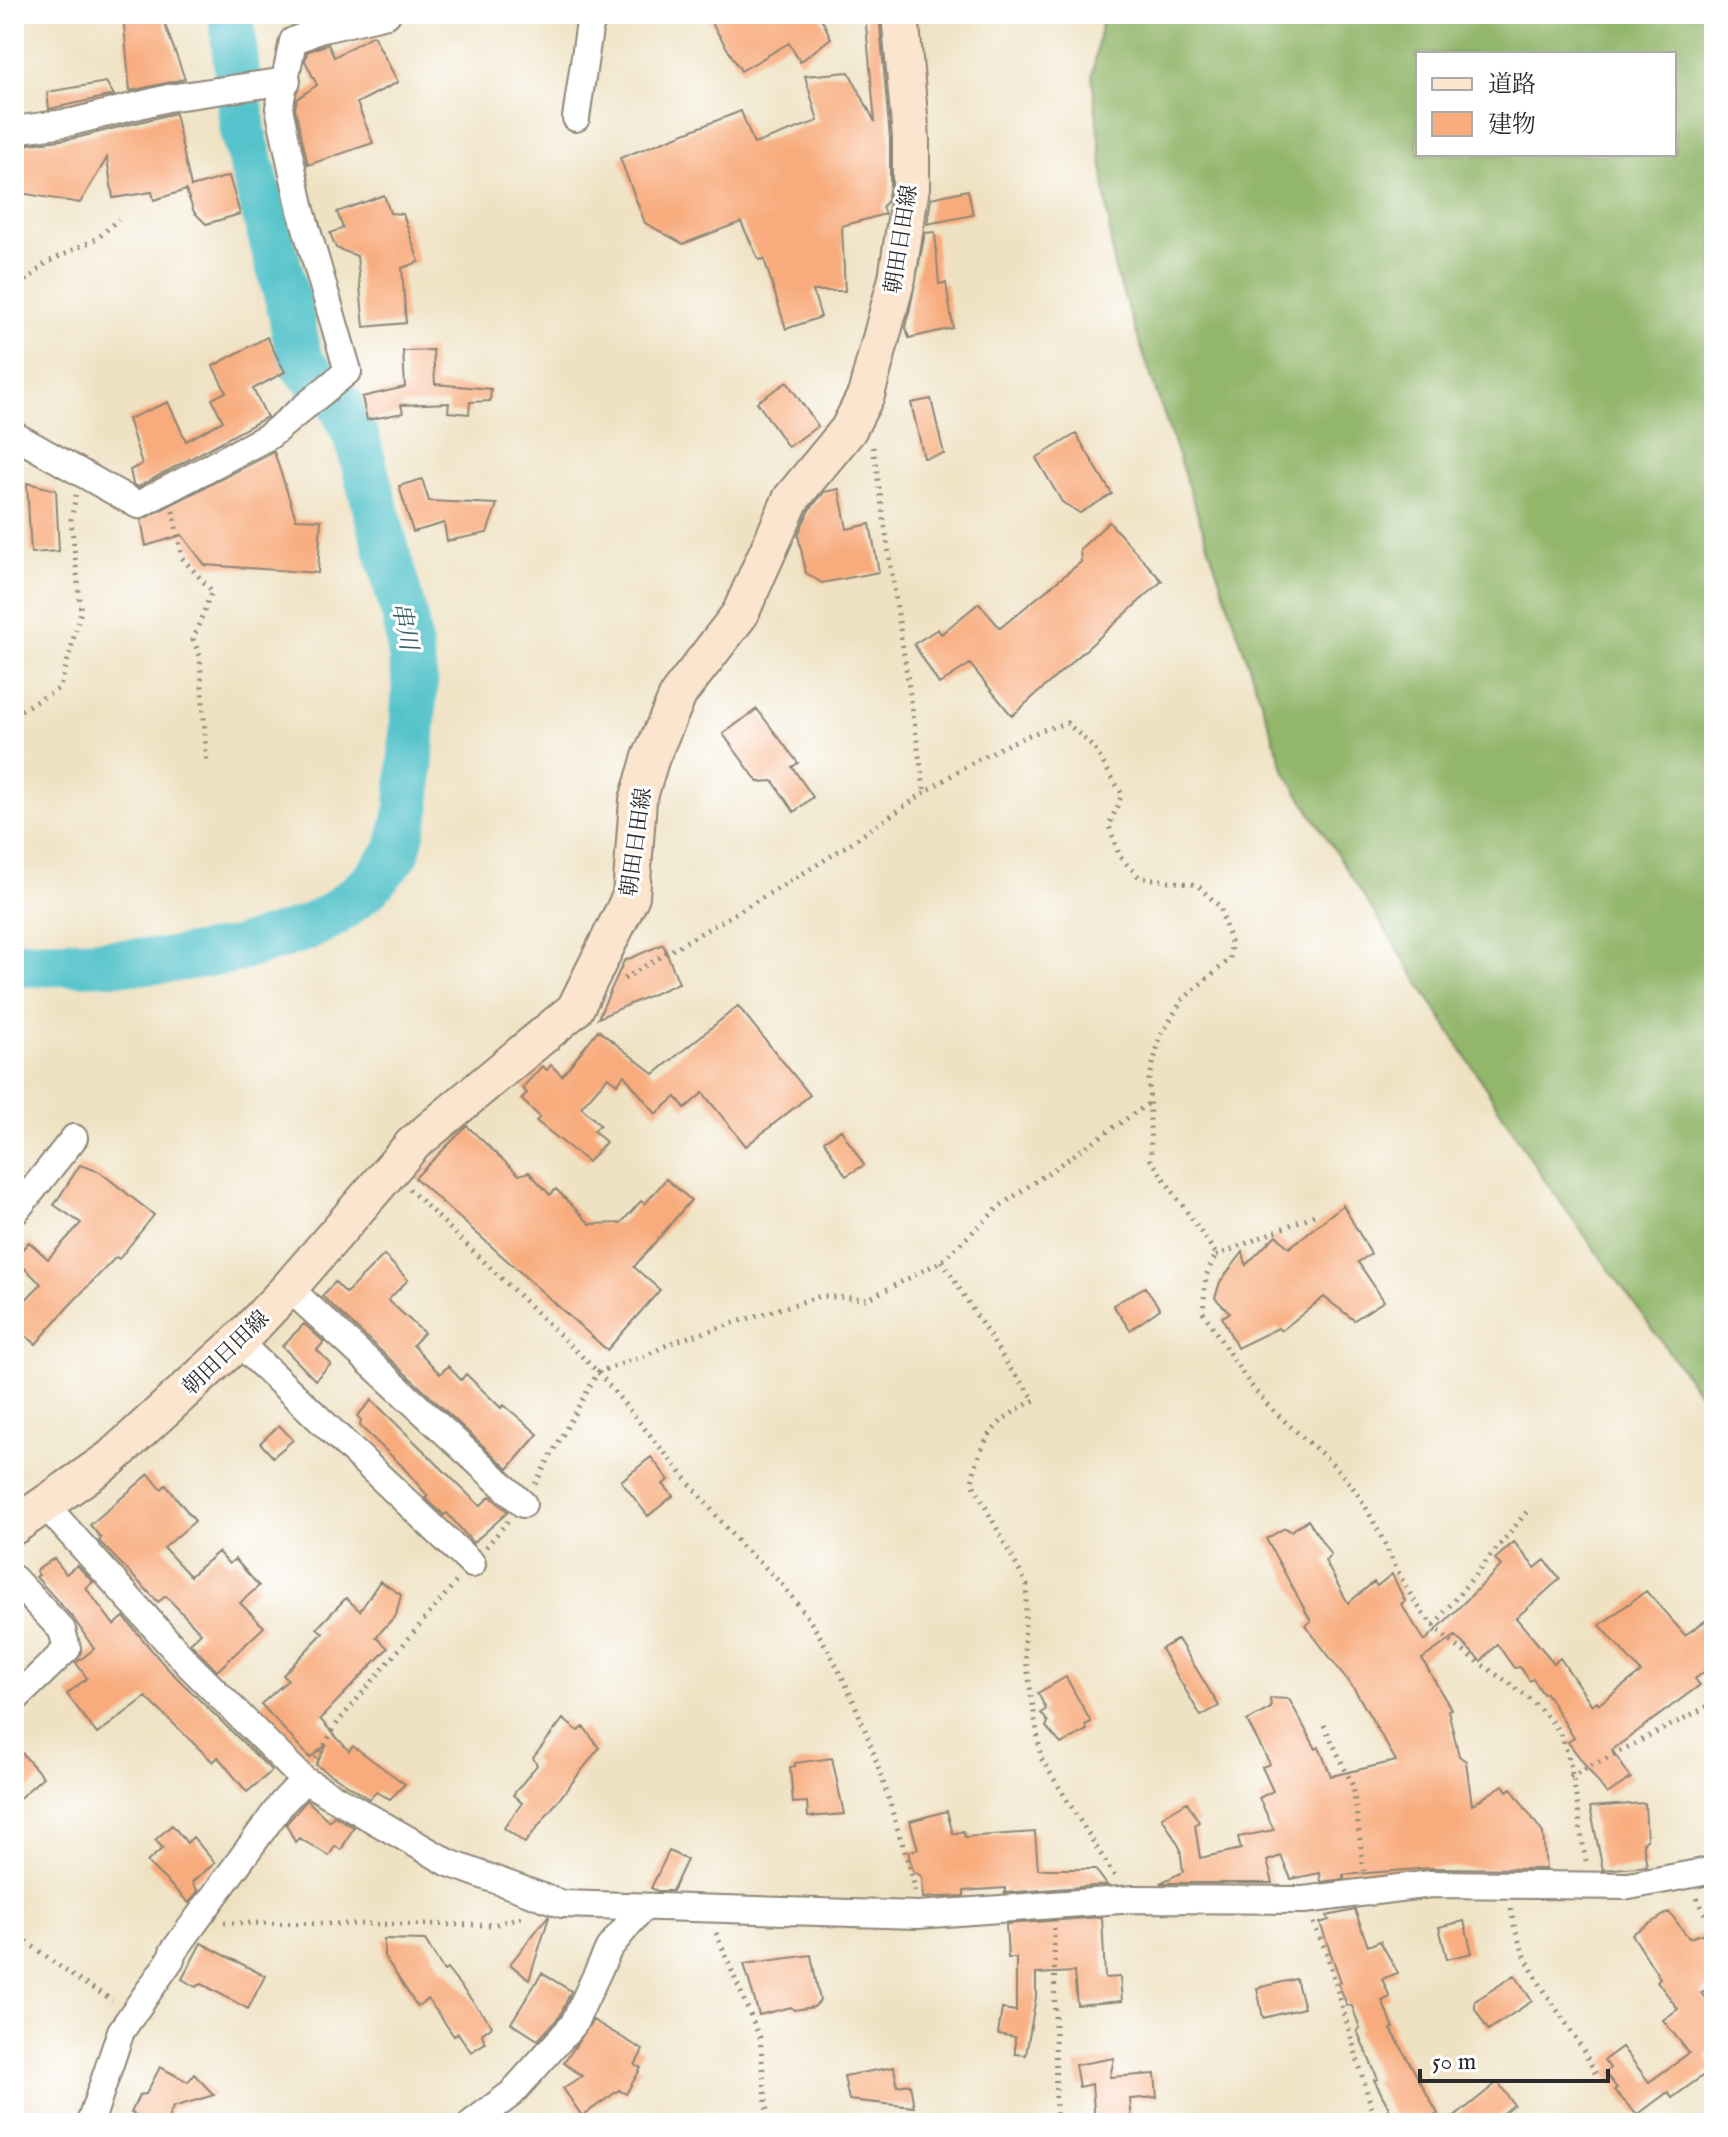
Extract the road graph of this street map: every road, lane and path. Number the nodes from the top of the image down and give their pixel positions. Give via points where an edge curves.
1 (387, 14) edge
2 (595, 14) edge
3 (900, 14) edge
4 (287, 81) junction
5 (576, 118) dead end
6 (14, 130) edge
7 (118, 219) dead end
8 (14, 292) edge
9 (14, 435) edge
10 (872, 441) dead end
11 (81, 474) junction
12 (170, 489) junction
13 (14, 714) edge
14 (207, 765) dead end
15 (925, 795) junction
16 (575, 1009) junction
17 (1152, 1101) junction
18 (74, 1138) dead end
19 (389, 1170) junction
20 (14, 1213) edge
21 (1319, 1213) dead end
22 (1215, 1257) junction
23 (942, 1261) junction
24 (289, 1288) junction
25 (238, 1342) junction
26 (598, 1372) junction
27 (523, 1504) dead end
28 (46, 1506) junction
29 (1530, 1508) dead end
30 (14, 1526) edge
31 (472, 1564) dead end
32 (14, 1579) edge
33 (1434, 1625) junction
34 (14, 1700) edge
35 (1714, 1703) edge
36 (1324, 1725) dead end
37 (1570, 1777) junction
38 (304, 1780) junction
39 (1714, 1870) edge
40 (1685, 1875) junction
41 (1508, 1885) junction
42 (1586, 1886) junction
43 (1366, 1892) junction
44 (542, 1897) junction
45 (1134, 1899) junction
46 (1304, 1900) junction
47 (1051, 1906) junction
48 (642, 1908) junction
49 (707, 1910) junction
50 (199, 1915) junction
51 (918, 1915) junction
52 (14, 1932) edge
53 (1714, 1932) edge
54 (21, 1937) junction
55 (14, 1946) edge
56 (134, 2012) junction
57 (1596, 2075) dead end
58 (90, 2123) edge
59 (472, 2123) edge
60 (768, 2123) edge
61 (1056, 2123) edge
62 (1376, 2123) edge

1 - 4 street via 293,41
2 - 5 street
3 - 16 main road, 朝田日田線 via 911,187 897,278 866,395 848,430 791,499 740,614 679,693 638,800 631,896
4 - 6 street via 168,98
4 - 12 street via 279,108 301,210 348,371 269,436
7 - 8 path via 98,238 46,263
9 - 11 street
10 - 15 path
11 - 12 street via 138,505
11 - 13 path via 71,520 81,611 60,688
12 - 14 path via 182,558 212,591 193,639 200,656
15 - 16 path
15 - 17 path via 1035,731 1067,723 1094,748 1122,794 1109,826 1120,857 1139,877 1197,885 1220,907 1230,959 1182,1000 1160,1037 1149,1080
16 - 19 main road, 朝田日田線
17 - 22 path via 1151,1160 1204,1233
17 - 23 path via 1000,1206
18 - 20 street
19 - 24 main road, 朝田日田線
19 - 26 path
21 - 22 path
22 - 33 path via 1206,1276 1203,1312 1272,1409 1330,1458 1360,1497 1394,1565
23 - 26 path via 868,1299 821,1296 673,1342
23 - 45 path via 1035,1400 1009,1413 988,1433 972,1482 1027,1585 1024,1647 1041,1758 1112,1874
24 - 25 main road, 朝田日田線
24 - 27 street
25 - 28 main road, 朝田日田線 via 110,1459
25 - 31 street
26 - 51 path via 743,1548 772,1571 836,1660 877,1761 914,1883
28 - 30 main road, 朝田日田線
28 - 38 street via 188,1664
29 - 33 path
32 - 34 street via 62,1630 67,1649
33 - 37 path via 1505,1678 1557,1727
35 - 37 path
36 - 43 path via 1353,1786
37 - 42 path via 1580,1814
38 - 44 street via 449,1863
38 - 50 street
39 - 40 street
40 - 42 street via 1629,1886
40 - 53 path
41 - 42 street
41 - 43 street via 1431,1884
41 - 57 path via 1514,1933 1540,1989 1582,2044
43 - 46 street
44 - 48 street via 562,1904
44 - 50 path via 525,1915 493,1925 220,1923
45 - 46 street
45 - 47 street
46 - 62 path via 1326,1951
47 - 51 street
47 - 61 path
48 - 49 street
48 - 59 street via 609,1948 573,2025 511,2094
49 - 51 street
49 - 60 path via 760,2038
50 - 56 street
52 - 54 path
54 - 55 path
54 - 56 path via 75,1978
56 - 58 street via 121,2031

